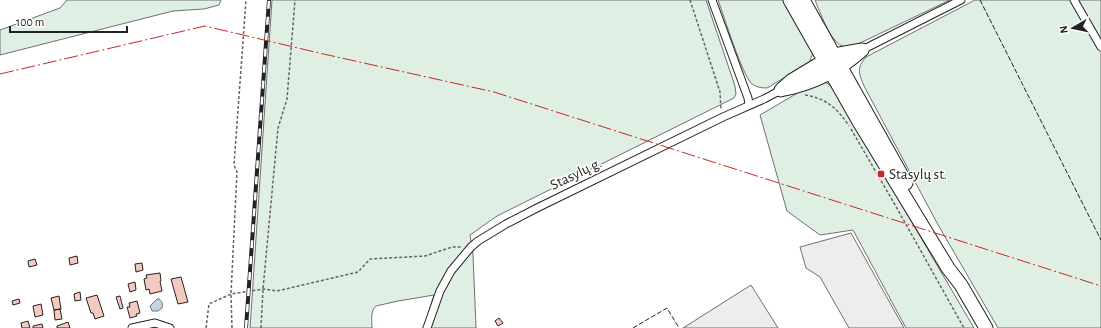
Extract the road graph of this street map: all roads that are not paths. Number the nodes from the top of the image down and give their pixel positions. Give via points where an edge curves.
1 (712, 0) edge
2 (790, 0) edge
3 (803, 0) edge
4 (961, 0) edge
5 (1074, 0) edge
6 (1101, 47) edge
7 (862, 50) junction
8 (829, 58) junction
9 (836, 70) junction
10 (781, 90) junction
11 (750, 105) junction
12 (132, 328) edge
13 (170, 328) edge
14 (427, 328) edge
15 (986, 328) edge

1 - 11 street
2 - 8 highway
3 - 8 highway
4 - 7 street
5 - 6 street
7 - 8 highway
7 - 9 highway
8 - 9 highway
8 - 10 highway
9 - 10 highway
9 - 15 highway via 953,266
10 - 11 street, Stasylų g.
11 - 14 street, Stasylų g. via 506,224 478,241 451,271 440,291
12 - 13 street via 155,323

